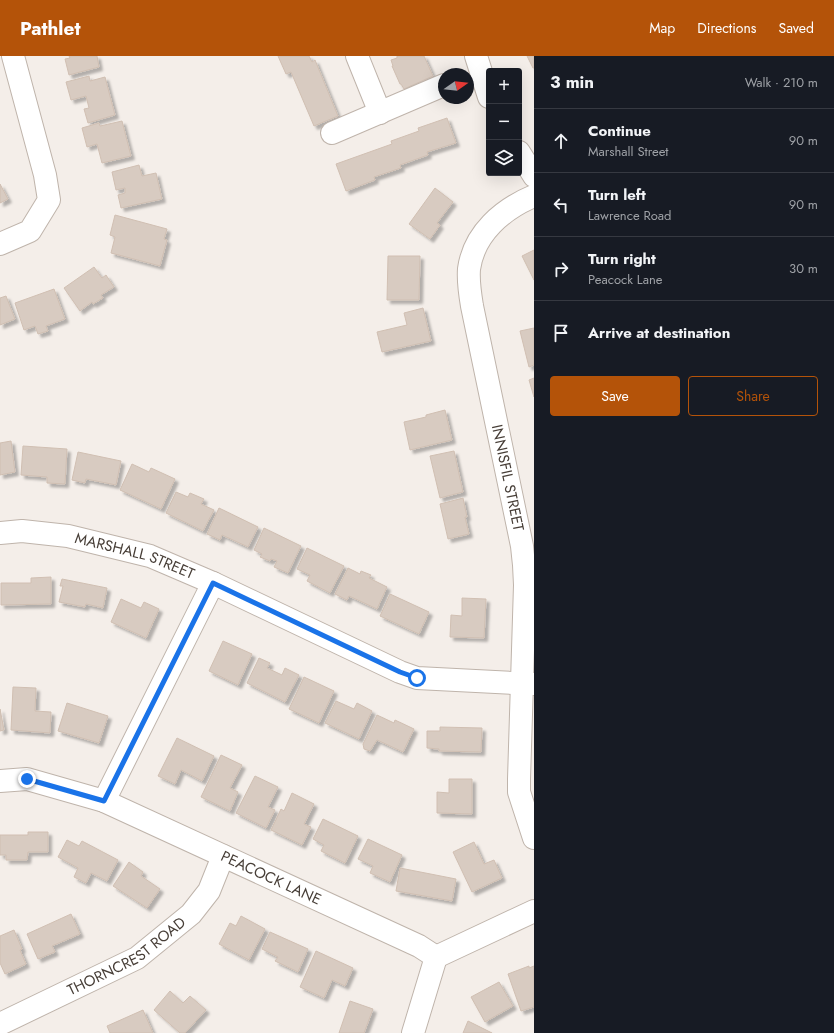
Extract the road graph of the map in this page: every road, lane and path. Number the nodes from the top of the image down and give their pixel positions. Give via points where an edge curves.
1 (13, 56) edge
2 (357, 56) edge
3 (475, 67) edge
4 (438, 89) edge
5 (486, 91) edge
6 (380, 113) junction
7 (332, 133) dead end
8 (522, 157) edge
9 (534, 176) edge
10 (534, 196) edge
11 (0, 244) edge
12 (0, 533) edge
13 (213, 583) junction
14 (528, 684) edge
15 (0, 780) edge
16 (104, 801) junction
17 (534, 838) edge
18 (223, 856) junction
19 (534, 911) edge
20 (436, 957) junction
21 (0, 1024) edge
22 (413, 1033) edge

1 - 11 street via 45,175 49,200 30,231
2 - 6 street
3 - 5 street
4 - 6 street
6 - 7 street
8 - 9 street
10 - 14 street, INNISFIL STREET via 519,202 488,226 473,253 469,270 472,306 522,546
12 - 13 street, MARSHALL STREET via 22,531 68,536 150,556
13 - 14 street, MARSHALL STREET via 417,678
13 - 16 street
14 - 17 street, INNISFIL STREET via 519,792
15 - 16 street, PEACOCK LANE via 27,779
16 - 18 street, PEACOCK LANE
18 - 20 street, PEACOCK LANE via 419,946
18 - 21 street, THORNCREST ROAD via 209,891 191,914 137,958
19 - 20 street
20 - 22 street

